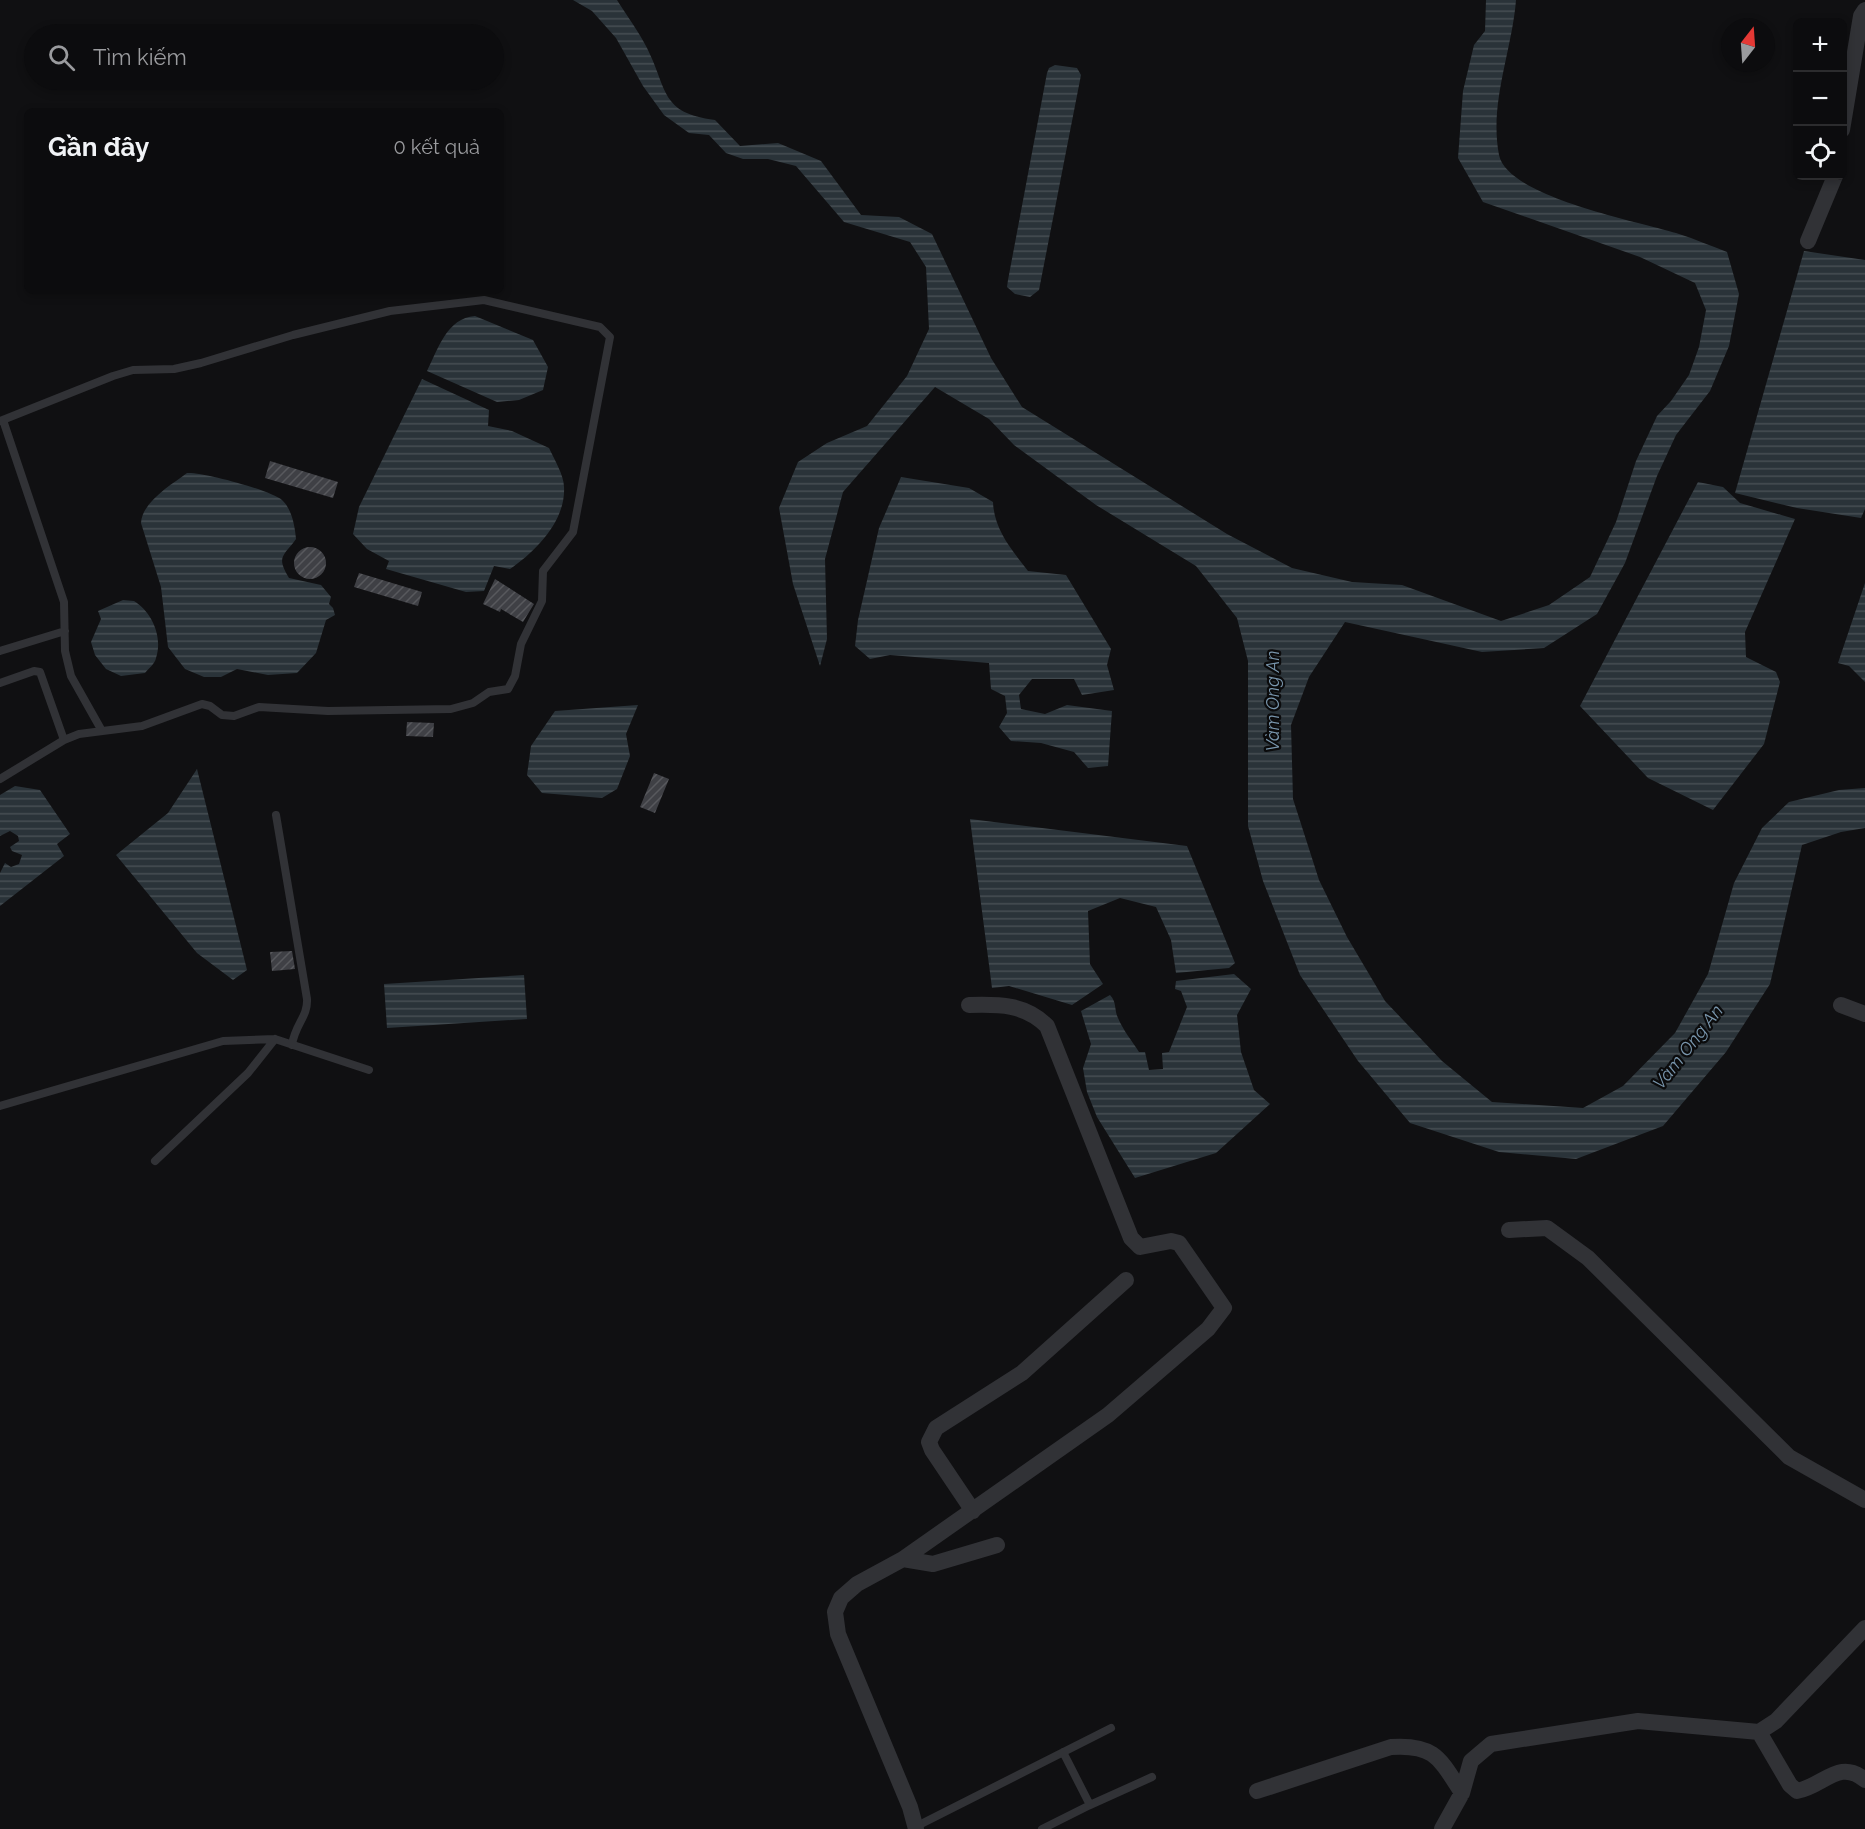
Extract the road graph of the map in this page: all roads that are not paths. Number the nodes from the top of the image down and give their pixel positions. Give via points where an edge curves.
1 (1865, 10) edge
2 (1843, 126) edge
3 (1833, 180) edge
4 (1808, 241) dead end
5 (2, 421) edge
6 (65, 631) junction
7 (0, 651) edge
8 (0, 683) edge
9 (102, 731) junction
10 (64, 740) junction
11 (0, 779) edge
12 (276, 815) dead end
13 (969, 1005) dead end
14 (1841, 1005) dead end
15 (1865, 1014) edge
16 (275, 1039) junction
17 (292, 1045) junction
18 (369, 1070) dead end
19 (0, 1106) edge
20 (155, 1161) dead end
21 (1509, 1230) dead end
22 (1126, 1280) dead end
23 (1865, 1500) edge
24 (973, 1511) junction
25 (997, 1545) dead end
26 (903, 1559) junction
27 (1865, 1628) edge
28 (1111, 1728) dead end
29 (1759, 1732) junction
30 (1063, 1752) junction
31 (1152, 1777) dead end
32 (1865, 1780) edge
33 (1257, 1791) dead end
34 (1462, 1793) junction
35 (1090, 1805) junction
36 (916, 1828) edge
37 (1042, 1829) edge
38 (1442, 1829) edge

1 - 2 street
3 - 4 street
5 - 6 lane via 64,602
5 - 9 lane via 113,375 201,363 390,311 490,300 600,327 609,334 573,532 543,571 542,601 521,644 515,676 508,689 489,692 473,703 451,708 328,711 259,707 234,716 222,715 202,704 142,726
6 - 7 lane
6 - 9 lane via 70,676
8 - 10 lane via 40,672
9 - 10 lane
10 - 11 lane
12 - 17 lane via 307,999 306,1014 294,1029
13 - 24 street via 1004,1004 1047,1026 1131,1238 1140,1247 1179,1243 1224,1308 1208,1329 1108,1415
14 - 15 street
16 - 17 lane
16 - 19 lane via 223,1041
16 - 20 lane via 248,1073
17 - 18 lane
21 - 23 street via 1547,1228 1588,1258 1789,1457
22 - 24 street via 1022,1373 936,1428 929,1442 932,1450
24 - 26 street
25 - 26 street via 933,1564
26 - 36 street via 857,1584 841,1598 836,1612 838,1634
27 - 29 street via 1776,1721
28 - 30 lane
29 - 32 street via 1797,1791 1845,1770
29 - 34 street via 1638,1721 1512,1738 1479,1751 1470,1761
30 - 35 lane
30 - 36 lane
31 - 35 lane
33 - 34 street via 1391,1747 1413,1746 1432,1751
34 - 38 street
35 - 37 lane

